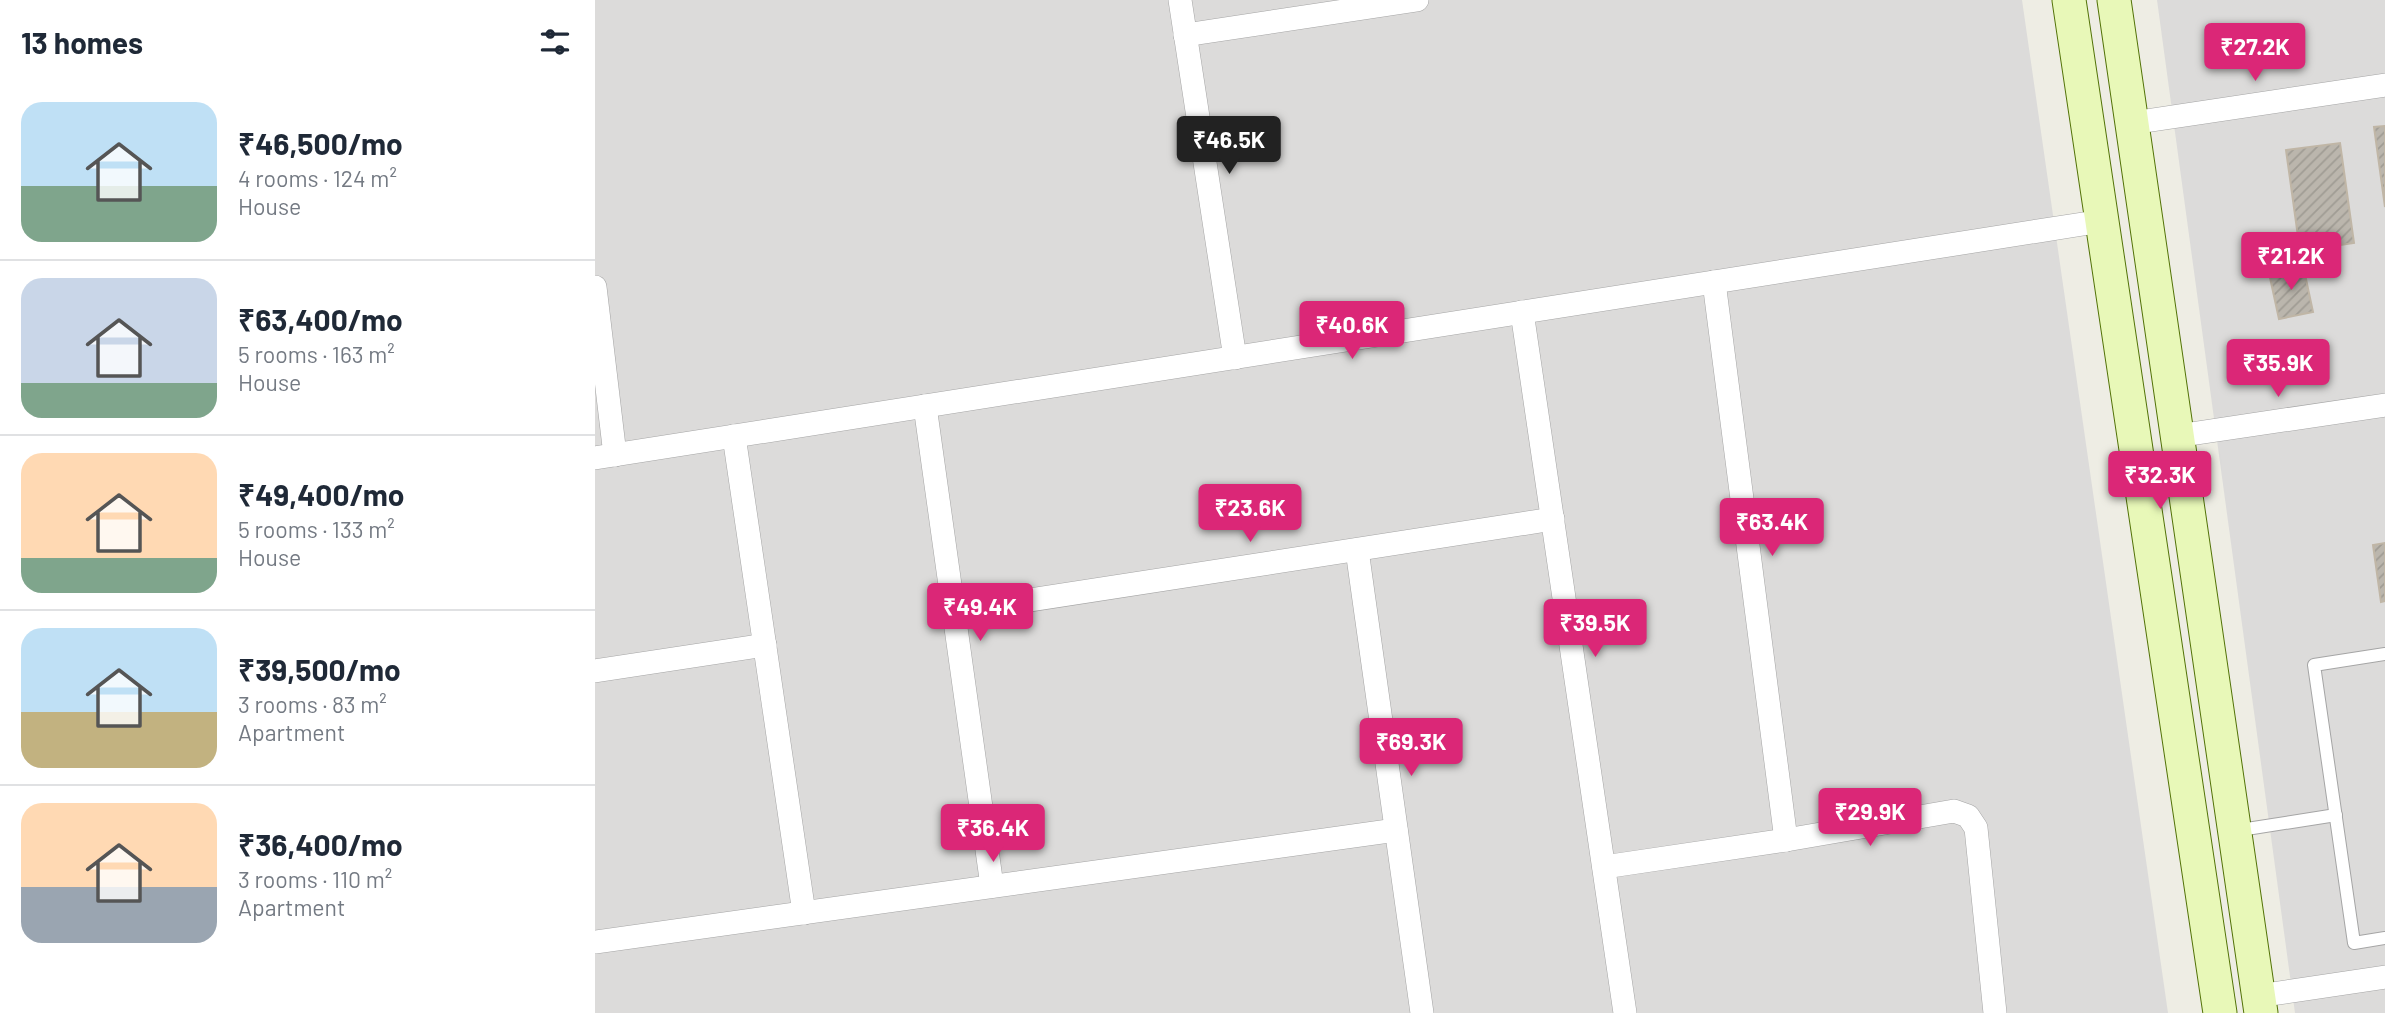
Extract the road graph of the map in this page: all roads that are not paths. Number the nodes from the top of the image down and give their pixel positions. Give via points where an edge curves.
1 (1180, 0) edge
2 (1417, 0) edge
3 (2069, 0) edge
4 (2114, 0) edge
5 (1378, 3) edge
6 (1185, 34) junction
7 (2385, 85) edge
8 (2132, 123) junction
9 (2102, 222) junction
10 (1714, 282) junction
11 (595, 286) edge
12 (1522, 312) junction
13 (1235, 358) junction
14 (2385, 405) edge
15 (925, 406) junction
16 (734, 436) junction
17 (2177, 436) junction
18 (605, 456) edge
19 (1553, 519) junction
20 (1357, 550) junction
21 (953, 612) junction
22 (765, 645) junction
23 (2385, 654) edge
24 (595, 671) edge
25 (2336, 815) junction
26 (1396, 830) junction
27 (2234, 831) junction
28 (1786, 840) junction
29 (1604, 867) junction
30 (992, 887) junction
31 (804, 913) junction
32 (2385, 938) edge
33 (595, 942) edge
34 (2385, 977) edge
35 (2259, 1005) edge
36 (1422, 1013) edge
37 (1625, 1013) edge
38 (1995, 1013) edge
39 (2220, 1013) edge

1 - 6 street
2 - 5 street
3 - 9 street
4 - 8 street
5 - 6 street
6 - 13 street
7 - 8 street
8 - 17 street
9 - 10 street
9 - 39 street
10 - 12 street
10 - 28 street
11 - 18 street
12 - 13 street
12 - 19 street
13 - 15 street
14 - 17 street
15 - 16 street
15 - 21 street
16 - 18 street
16 - 22 street
17 - 27 street
19 - 20 street
19 - 29 street
20 - 21 street
20 - 26 street
21 - 30 street
22 - 24 street
22 - 31 street
23 - 25 lane via 2314,665
25 - 27 lane
25 - 32 lane via 2354,943
26 - 30 street
26 - 36 street
27 - 35 street
28 - 29 street
28 - 38 street via 1954,811 1968,816 1976,828
29 - 37 street
30 - 31 street
31 - 33 street
34 - 35 street

